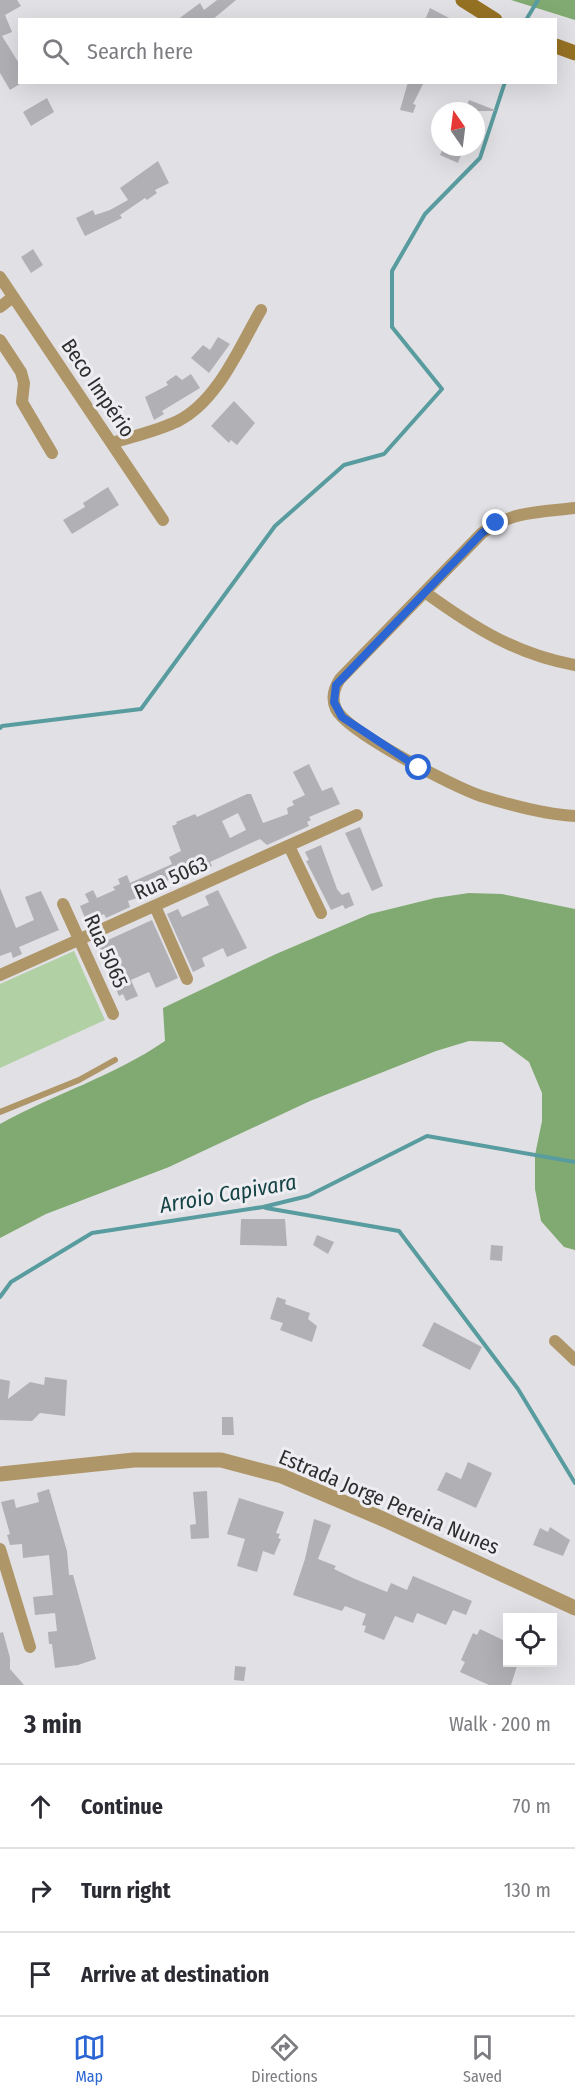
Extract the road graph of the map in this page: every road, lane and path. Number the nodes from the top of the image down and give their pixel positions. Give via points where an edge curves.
1 (464, 0) edge
2 (492, 18) edge
3 (557, 47) edge
4 (575, 53) edge
5 (0, 277) edge
6 (13, 297) junction
7 (0, 307) edge
8 (261, 310) dead end
9 (0, 340) edge
10 (112, 443) junction
11 (52, 453) dead end
12 (573, 509) edge
13 (163, 520) dead end
14 (426, 592) junction
15 (575, 665) edge
16 (357, 815) dead end
17 (575, 816) edge
18 (289, 846) junction
19 (63, 904) dead end
20 (155, 906) junction
21 (321, 913) dead end
22 (80, 940) junction
23 (0, 975) edge
24 (187, 979) dead end
25 (113, 1014) dead end
26 (115, 1060) dead end
27 (0, 1112) edge
28 (555, 1341) dead end
29 (575, 1360) edge
30 (0, 1474) edge
31 (0, 1549) edge
32 (575, 1608) edge
33 (30, 1647) dead end

1 - 2 main road
3 - 4 main road
5 - 6 street, Beco Império
6 - 7 street
6 - 10 street, Beco Império
8 - 10 street via 200,406 180,420
9 - 11 street via 21,372 22,402
10 - 13 street, Beco Império
12 - 14 street via 526,512 496,523
14 - 15 street via 494,639
14 - 17 street via 340,679 334,693 337,711 348,723 419,768 480,796
16 - 18 street, Rua 5063
18 - 20 street, Rua 5063
18 - 21 street
19 - 22 street, Rua 5065
20 - 22 street, Rua 5063
20 - 24 street
22 - 23 street, Rua 5063
22 - 25 street, Rua 5065
26 - 27 lane via 79,1080
28 - 29 street
30 - 32 street, Estrada Jorge Pereira Nunes via 134,1460 221,1460 282,1476
31 - 33 street

